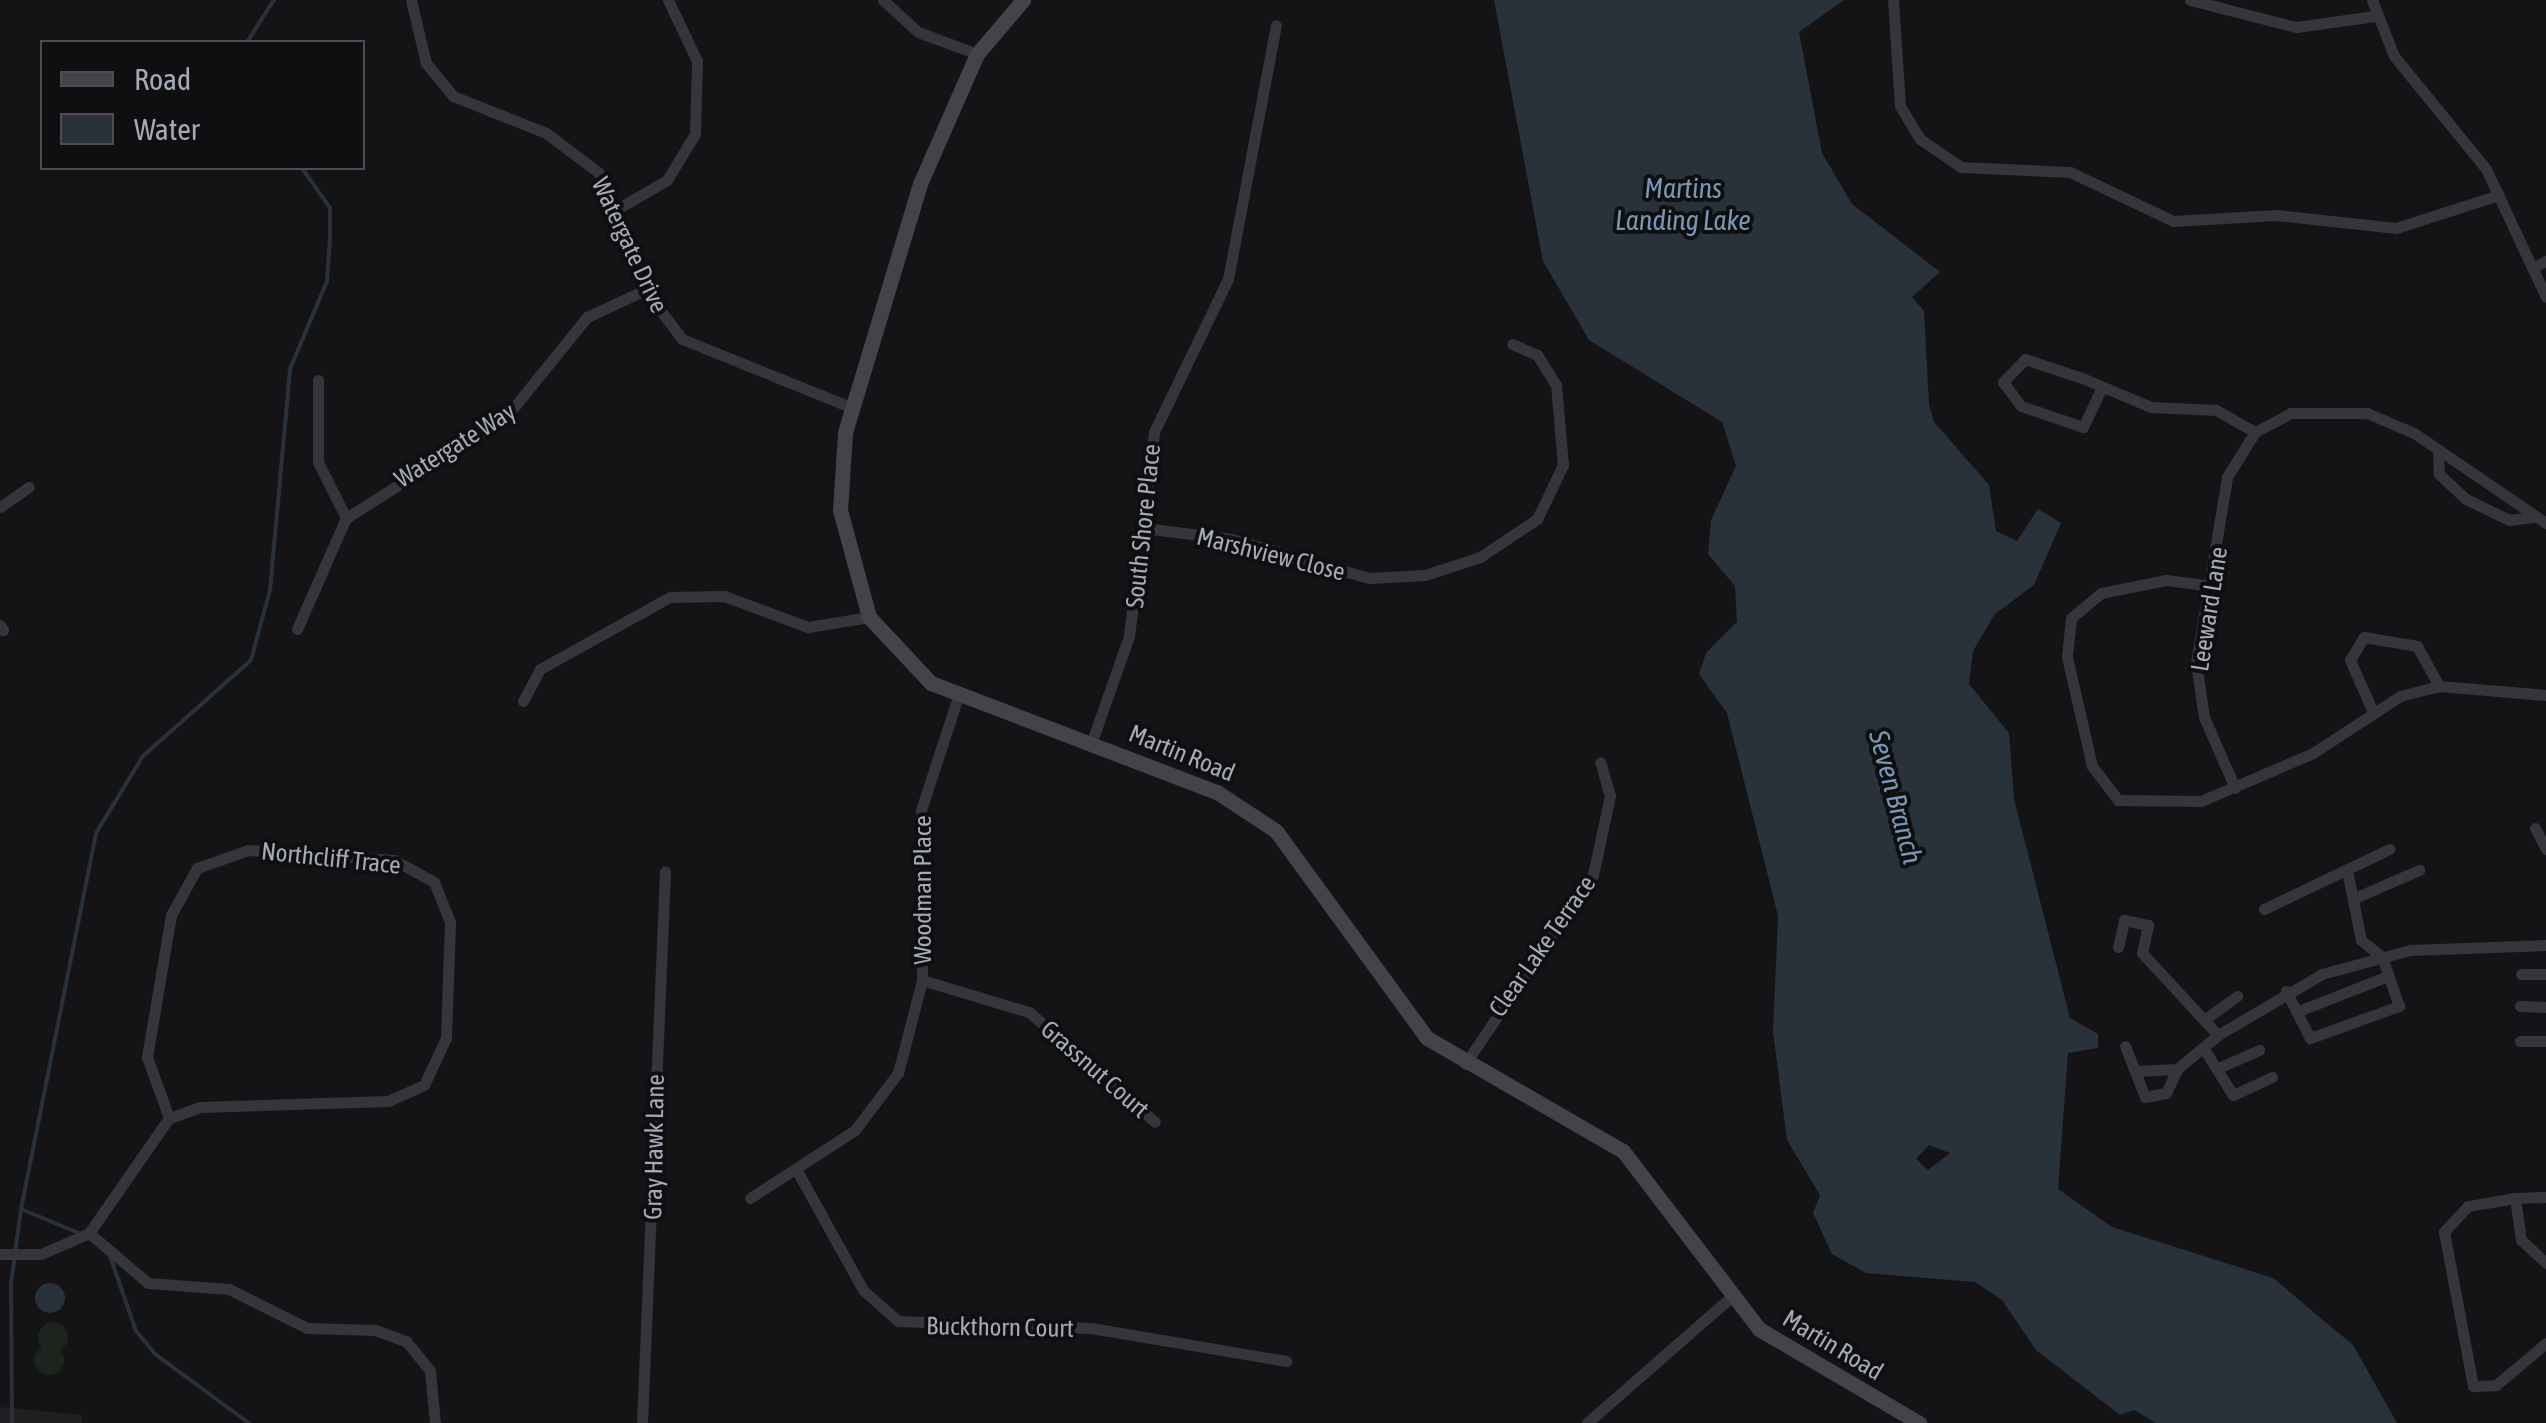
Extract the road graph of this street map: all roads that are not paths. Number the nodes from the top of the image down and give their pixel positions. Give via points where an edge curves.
1 (411, 0) edge
2 (668, 0) edge
3 (882, 0) edge
4 (1024, 0) edge
5 (1892, 0) edge
6 (2190, 0) edge
7 (2372, 0) edge
8 (2375, 16) junction
9 (1276, 26) dead end
10 (978, 54) junction
11 (2499, 195) junction
12 (617, 209) junction
13 (2546, 262) edge
14 (2532, 268) junction
15 (645, 290) junction
16 (2546, 297) edge
17 (1512, 344) dead end
18 (318, 380) dead end
19 (2102, 387) junction
20 (853, 408) junction
21 (2255, 432) junction
22 (2438, 451) junction
23 (29, 488) dead end
24 (0, 508) edge
25 (2532, 517) junction
26 (346, 518) junction
27 (2546, 523) edge
28 (1143, 528) junction
29 (2212, 586) junction
30 (869, 618) junction
31 (297, 629) dead end
32 (2439, 686) junction
33 (959, 694) junction
34 (2546, 695) edge
35 (524, 701) dead end
36 (2372, 710) junction
37 (1091, 744) junction
38 (1600, 762) dead end
39 (2235, 788) junction
40 (2535, 828) dead end
41 (2390, 848) dead end
42 (2546, 849) edge
43 (2347, 870) junction
44 (2419, 870) dead end
45 (665, 871) dead end
46 (2357, 897) junction
47 (2264, 909) dead end
48 (2546, 945) edge
49 (2118, 947) dead end
50 (2382, 957) junction
51 (2521, 974) dead end
52 (2546, 974) edge
53 (2388, 976) junction
54 (922, 980) junction
55 (2286, 991) junction
56 (2237, 996) dead end
57 (2520, 1006) dead end
58 (2546, 1007) edge
59 (2296, 1012) junction
60 (2204, 1020) junction
61 (2218, 1035) junction
62 (2520, 1041) dead end
63 (2546, 1041) edge
64 (2125, 1046) dead end
65 (2204, 1049) junction
66 (2259, 1050) dead end
67 (1464, 1066) junction
68 (2218, 1068) junction
69 (2176, 1069) junction
70 (2134, 1071) junction
71 (2272, 1077) dead end
72 (168, 1118) junction
73 (1155, 1122) dead end
74 (796, 1169) junction
75 (2546, 1196) edge
76 (750, 1198) dead end
77 (2514, 1198) junction
78 (89, 1233) junction
79 (0, 1254) edge
80 (2546, 1263) edge
81 (1730, 1298) junction
82 (2546, 1343) edge
83 (1286, 1360) dead end
84 (435, 1423) edge
85 (642, 1423) edge
86 (1587, 1423) edge
87 (1919, 1423) edge

1 - 12 street, Watergate Drive via 439,82 474,109 572,146
2 - 12 street via 697,61 696,134 668,180
3 - 10 street via 918,32
4 - 10 street, Martin Road
5 - 11 street via 1900,106 1920,139 1961,167 2070,172 2173,221 2276,215 2396,228
6 - 8 street via 2296,27
7 - 8 street
8 - 11 street via 2394,56
9 - 28 street, South Shore Place via 1228,280 1154,432
10 - 20 street, Martin Road via 907,216
11 - 14 street
12 - 15 street, Watergate Drive
13 - 14 street
14 - 16 street
15 - 20 street, Watergate Drive via 698,350
15 - 26 street, Watergate Way via 586,317 506,417
17 - 28 street, Marshview Close via 1538,355 1556,385 1563,465 1537,519 1480,557 1425,575 1369,578 1232,539
18 - 26 street via 318,462
19 - 19 street via 2025,359 2004,382 2021,406 2083,427
19 - 21 street via 2151,407 2216,410
20 - 30 street, Martin Road via 840,510
21 - 22 street via 2290,413 2340,408 2392,421
21 - 29 street, Leeward Lane via 2227,476
22 - 25 street
22 - 25 street via 2439,474 2466,499 2508,520
23 - 24 street
25 - 27 street
26 - 31 street
28 - 37 street, South Shore Place via 1129,636
29 - 39 street, Leeward Lane via 2197,683
29 - 39 street via 2166,580 2091,597 2071,618 2067,657 2092,766 2108,794 2170,806
30 - 33 street, Martin Road via 909,668
30 - 35 street via 808,627 724,596 670,596 540,669
32 - 34 street
32 - 36 street
32 - 36 street via 2417,646 2364,637 2350,660
33 - 37 street, Martin Road
33 - 54 street, Woodman Place via 921,810
36 - 39 street via 2313,752
37 - 67 street, Martin Road via 1217,792 1276,830 1320,880 1392,1001
38 - 67 street, Clear Lake Terrace via 1610,796 1593,875
40 - 42 street
41 - 43 street
43 - 46 street
43 - 47 street
44 - 46 street
45 - 85 street, Gray Hawk Lane
46 - 50 street via 2361,940
48 - 50 street
49 - 60 street via 2124,920 2148,924 2142,953
50 - 53 street
50 - 55 street
51 - 52 street
53 - 59 street
53 - 59 street via 2399,1006 2310,1038
54 - 73 street, Grassnut Court via 1029,1012
54 - 74 street, Woodman Place via 885,1096
55 - 59 street
55 - 61 street
56 - 60 street
57 - 58 street
60 - 61 street
61 - 65 street
62 - 63 street
64 - 70 street
65 - 68 street
65 - 69 street
66 - 68 street
67 - 81 street, Martin Road via 1628,1155
68 - 71 street via 2233,1095
69 - 70 street
69 - 70 street via 2166,1093 2145,1097
72 - 72 street, Northcliff Trace via 200,1107 388,1101 424,1085 446,1038 450,922 434,882 394,860 248,850 197,868 171,915 147,1036 150,1076
72 - 78 street
74 - 76 street, Woodman Place
74 - 83 street, Buckthorn Court via 863,1290 898,1321 1091,1328
75 - 77 street
77 - 80 street via 2521,1240
77 - 82 street via 2468,1206 2444,1232 2468,1380 2489,1389
78 - 79 street via 42,1254
78 - 84 street via 148,1283 228,1289 307,1328 375,1330 406,1341 430,1371
81 - 86 street
81 - 87 street, Martin Road via 1794,1355

